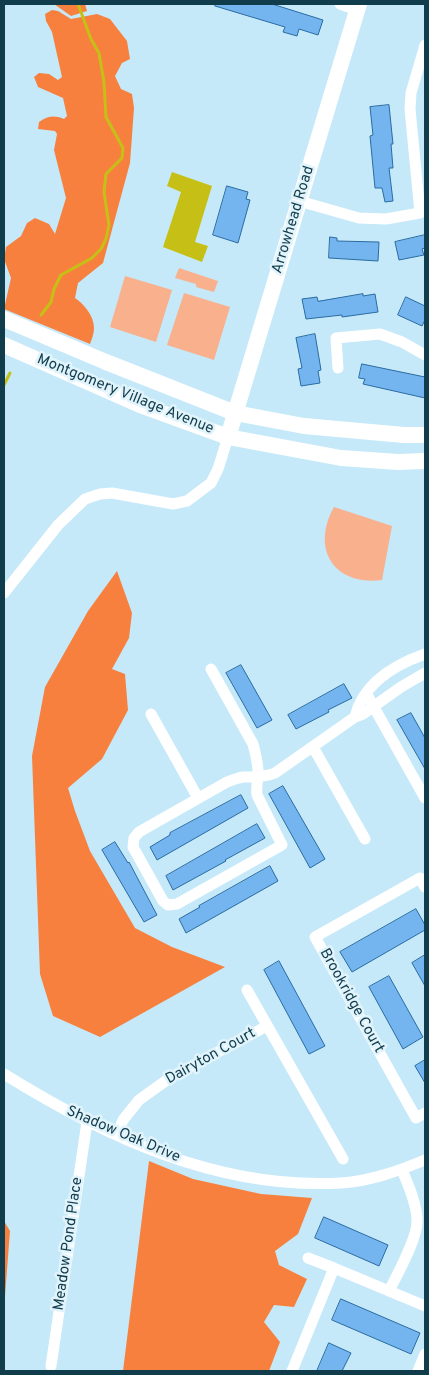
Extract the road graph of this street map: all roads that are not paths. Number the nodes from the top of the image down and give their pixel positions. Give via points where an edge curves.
1 (340, 4) edge
2 (358, 7) edge
3 (425, 45) edge
4 (420, 168) edge
5 (299, 201) junction
6 (422, 213) edge
7 (4, 319) edge
8 (4, 345) edge
9 (425, 355) edge
10 (338, 368) dead end
11 (235, 413) junction
12 (425, 435) edge
13 (228, 437) junction
14 (425, 461) edge
15 (4, 593) edge
16 (425, 654) edge
17 (211, 669) dead end
18 (425, 673) edge
19 (366, 693) junction
20 (373, 707) junction
21 (151, 714) dead end
22 (355, 717) junction
23 (313, 747) junction
24 (258, 778) junction
25 (198, 798) junction
26 (425, 798) edge
27 (365, 839) dead end
28 (425, 888) edge
29 (247, 990) dead end
30 (267, 1026) junction
31 (4, 1074) edge
32 (425, 1113) edge
33 (87, 1122) junction
34 (117, 1135) junction
35 (343, 1159) dead end
36 (425, 1160) edge
37 (402, 1170) junction
38 (308, 1258) dead end
39 (334, 1268) junction
40 (389, 1291) junction
41 (425, 1306) edge
42 (425, 1354) edge
43 (51, 1366) dead end
44 (292, 1371) edge
45 (418, 1371) edge

1 - 2 street
2 - 5 main road, Arrowhead Road
3 - 4 street via 411,93 410,110
4 - 6 street
5 - 6 street via 364,219
5 - 11 main road, Arrowhead Road
7 - 11 main road, Montgomery Village Avenue
8 - 13 main road, Montgomery Village Avenue via 140,405
9 - 10 street via 380,334 336,338
11 - 12 main road, Montgomery Village Avenue via 304,426
11 - 13 main road, Arrowhead Road
13 - 14 main road, Montgomery Village Avenue via 341,458
13 - 15 street via 211,484 187,500 173,504 112,493 85,499 58,524
16 - 19 street via 396,666
17 - 24 street via 253,744
18 - 20 street
19 - 20 street
19 - 22 street
20 - 22 street
20 - 26 street
21 - 25 street
22 - 23 street
23 - 24 street via 275,773
23 - 27 street
24 - 25 street via 239,777
24 - 25 street via 257,795 282,845 177,904 168,905 133,847 134,838
28 - 32 street, Brookridge Court via 420,878 315,937 416,1118
29 - 30 street
30 - 34 street, Dairyton Court via 171,1077 139,1100 123,1120
30 - 35 street, Dairyton Court
31 - 33 street, Shadow Oak Drive
33 - 34 street, Shadow Oak Drive
33 - 43 street, Meadow Pond Place
34 - 37 street, Shadow Oak Drive via 178,1160 261,1180 342,1183
36 - 37 street, Shadow Oak Drive
37 - 40 street via 411,1190 417,1223 413,1240
38 - 39 street
39 - 40 street
39 - 44 street
40 - 41 street
42 - 45 street

